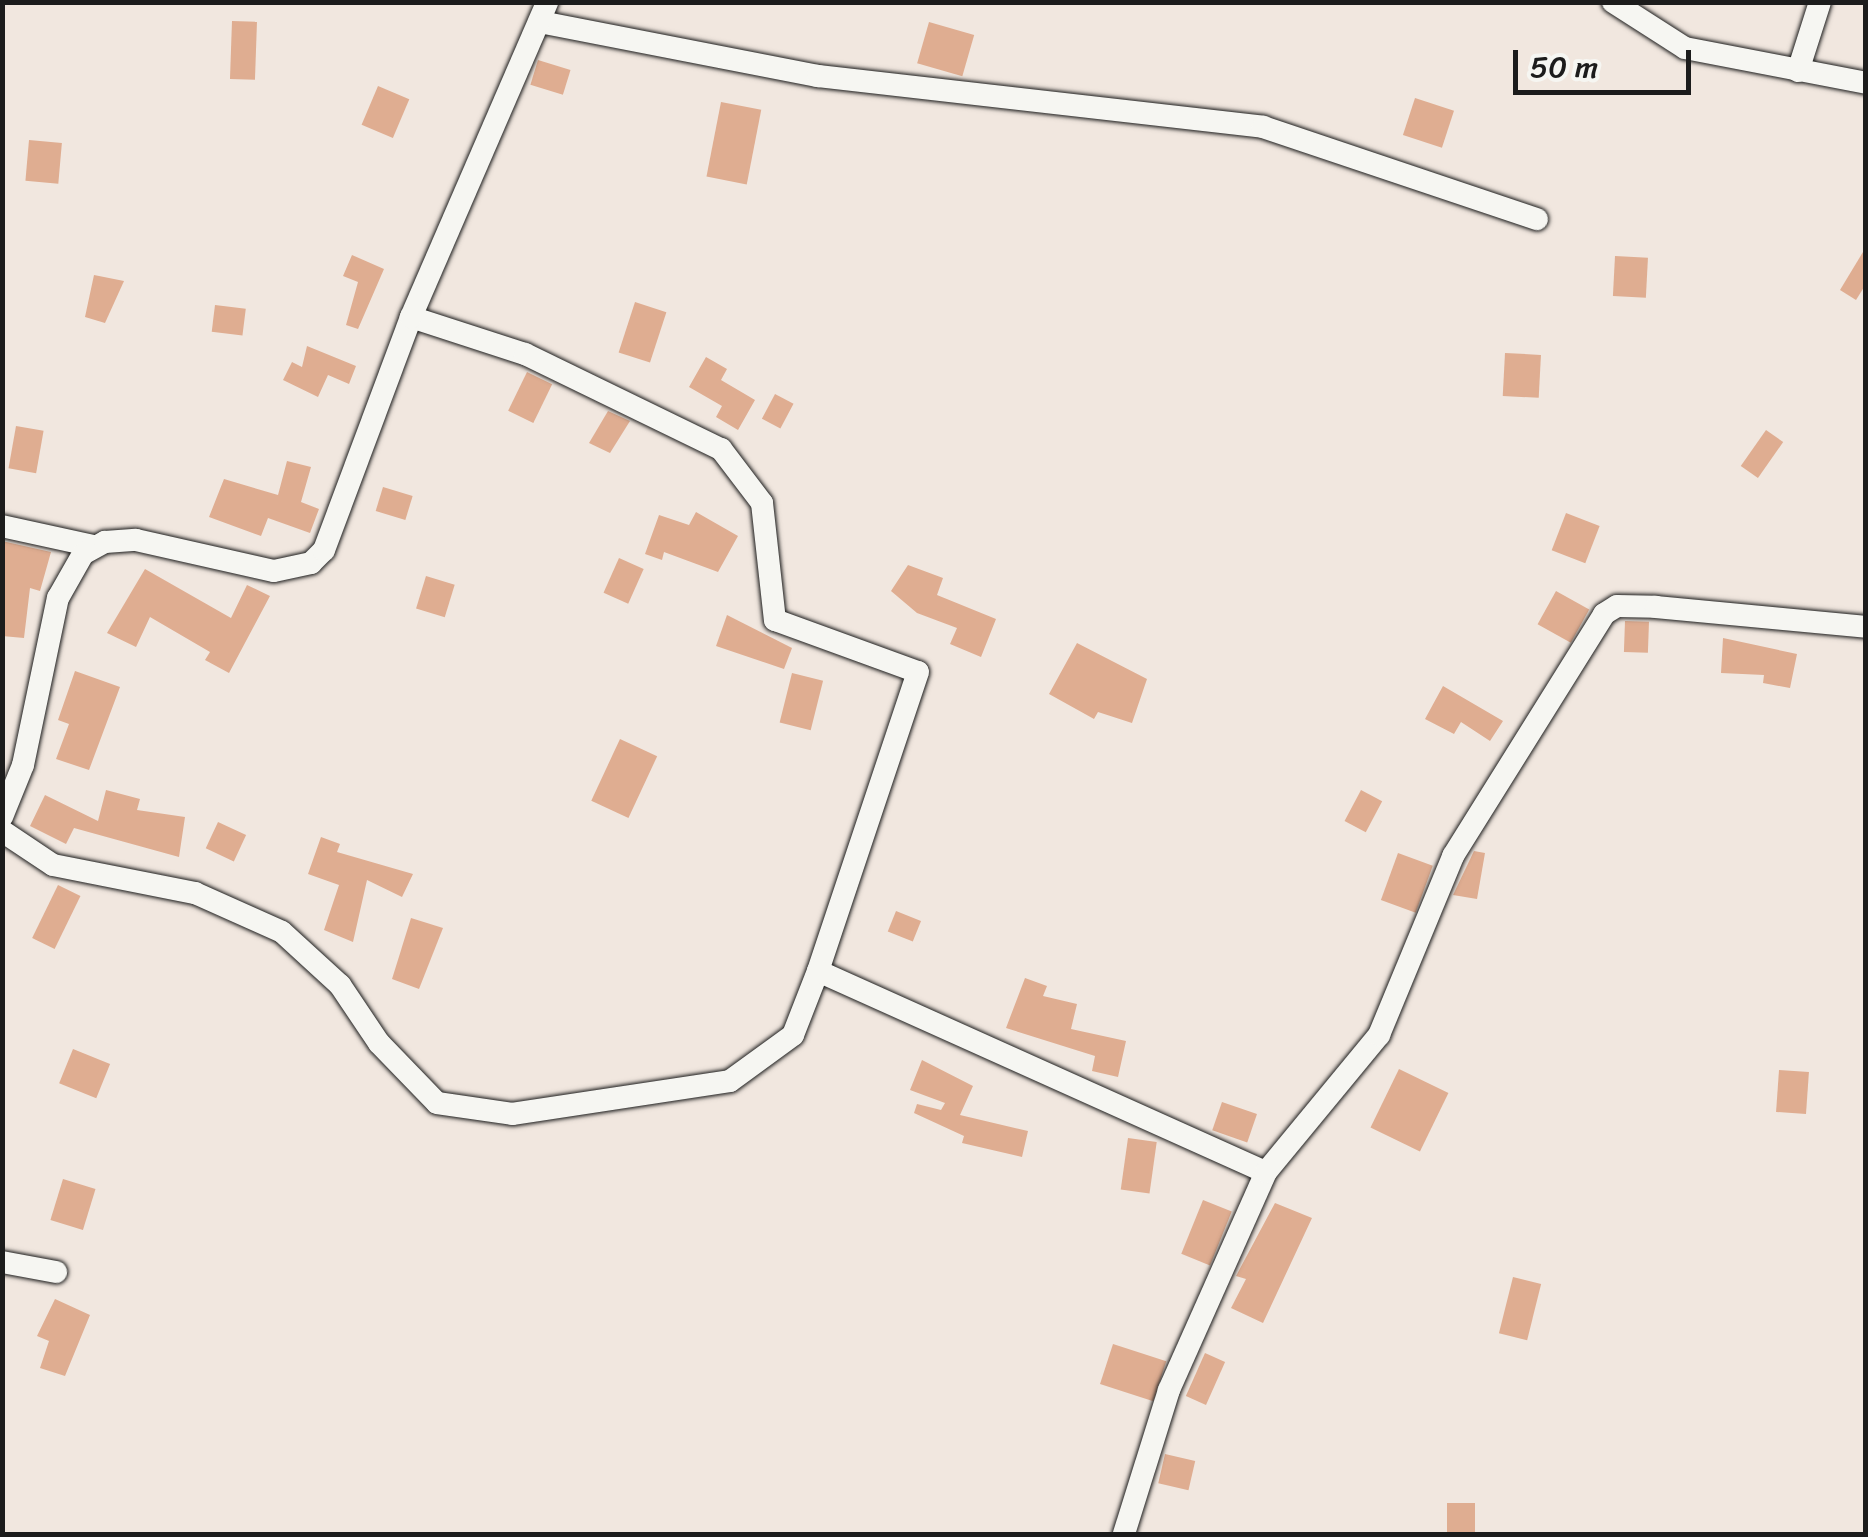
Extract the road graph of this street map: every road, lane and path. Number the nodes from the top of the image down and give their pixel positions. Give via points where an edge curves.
1 (1613, 2) edge
2 (1820, 2) edge
3 (544, 8) edge
4 (1798, 70) junction
5 (1866, 83) edge
6 (1537, 219) dead end
7 (412, 317) junction
8 (2, 526) edge
9 (93, 546) junction
10 (1866, 627) edge
11 (2, 817) edge
12 (2, 830) edge
13 (818, 971) junction
14 (1266, 1172) junction
15 (2, 1262) edge
16 (56, 1272) dead end
17 (1124, 1534) edge

1 - 4 street via 1686,48
2 - 4 street
3 - 6 street via 818,76 1262,127
3 - 7 street
4 - 5 street
7 - 9 street via 335,527 316,560 274,571 136,540
7 - 13 street via 525,354 720,448 762,503 774,620 918,672
8 - 9 street
9 - 11 street via 74,562 58,598 23,765
10 - 14 street via 1656,607 1617,606 1604,614 1453,856 1380,1035
12 - 13 street via 53,864 196,892 282,932 340,985 380,1043 437,1103 474,1112 512,1114 730,1081 793,1035
13 - 14 street
14 - 17 street via 1170,1390
15 - 16 street

